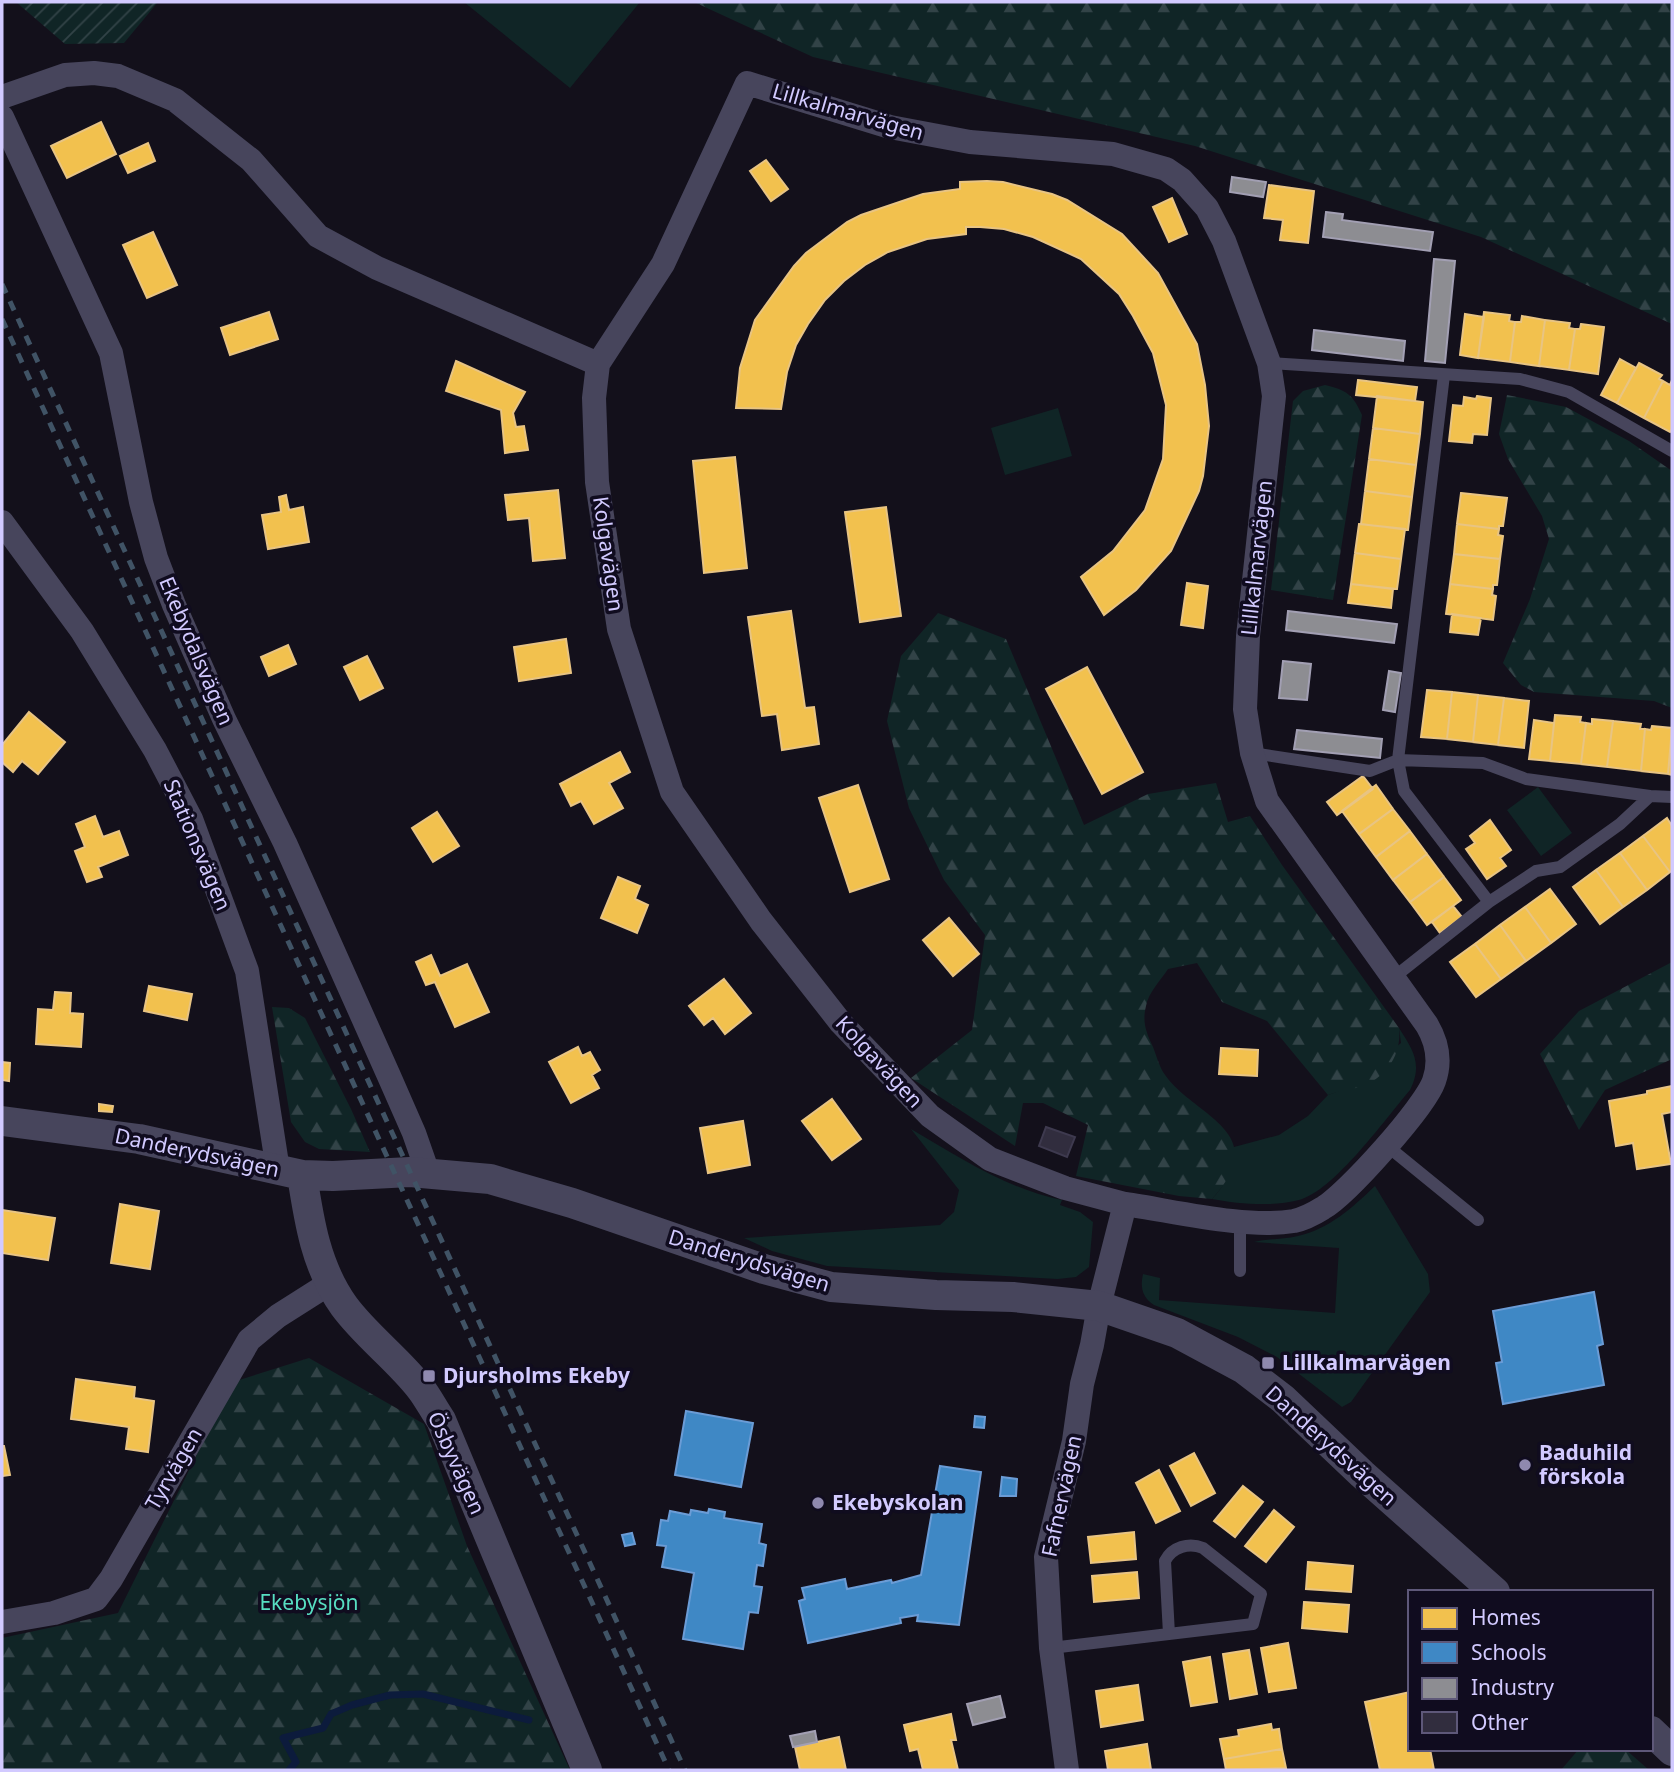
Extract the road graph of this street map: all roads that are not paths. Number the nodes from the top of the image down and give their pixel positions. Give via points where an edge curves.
1 (2, 97) edge
2 (2, 117) edge
3 (1269, 363) junction
4 (598, 364) junction
5 (1444, 375) junction
6 (1672, 452) edge
7 (2, 522) edge
8 (1252, 753) junction
9 (1398, 760) junction
10 (1650, 796) junction
11 (1672, 797) edge
12 (1489, 902) junction
13 (1393, 978) junction
14 (2, 1121) edge
15 (1386, 1145) junction
16 (290, 1172) junction
17 (428, 1173) junction
18 (1125, 1203) junction
19 (1478, 1220) dead end
20 (1240, 1221) junction
21 (1240, 1271) dead end
22 (330, 1283) junction
23 (1099, 1306) junction
24 (1493, 1590) edge
25 (2, 1622) edge
26 (1169, 1634) junction
27 (1051, 1648) junction
28 (1653, 1733) edge
29 (1672, 1751) edge
30 (587, 1770) edge
31 (1067, 1770) edge

1 - 4 street via 65,75 94,73 118,76 175,100 251,160 318,236 377,268
2 - 17 street, Ekebydalsvägen via 111,353 141,502 174,605 390,1076
3 - 4 street, Lillkalmarvägen via 1224,240 1207,208 1166,169 1113,154 970,142 890,127 747,83 663,264
3 - 5 lane
3 - 8 street, Lillkalmarvägen via 1275,397 1248,636 1245,709
4 - 18 street, Kolgavägen via 594,398 597,482 619,629 672,792 761,921 841,1023 930,1116 990,1159 1065,1188
5 - 6 lane via 1520,379 1569,392
5 - 9 lane
7 - 16 street, Stationsvägen via 82,631 191,819 247,971
8 - 9 lane via 1370,771
8 - 13 street, Lillkalmarvägen via 1267,801
9 - 10 lane via 1483,763 1526,779
9 - 12 lane via 1405,791
10 - 11 lane
10 - 12 lane via 1560,867 1536,871
12 - 13 lane
13 - 15 street, Lillkalmarvägen via 1437,1042 1437,1060 1434,1080 1420,1104
14 - 16 street, Danderydsvägen via 139,1139
15 - 19 lane
15 - 20 street, Lillkalmarvägen via 1324,1208 1296,1220
16 - 17 street, Danderydsvägen via 333,1176
16 - 22 street, Ösbyvägen
17 - 23 street, Danderydsvägen via 490,1178 831,1287
18 - 20 street, Lillkalmarvägen
18 - 23 street
20 - 21 lane
22 - 25 street, Tyrvägen via 249,1340 96,1599 54,1613
22 - 30 street, Ösbyvägen via 345,1307 420,1388 441,1420
23 - 24 street, Danderydsvägen via 1177,1334 1244,1369
23 - 27 street, Fafnervägen via 1046,1557
26 - 26 lane via 1165,1561 1178,1548 1203,1548 1261,1594 1253,1624
26 - 27 lane
27 - 31 street, Fafnervägen
28 - 29 street

